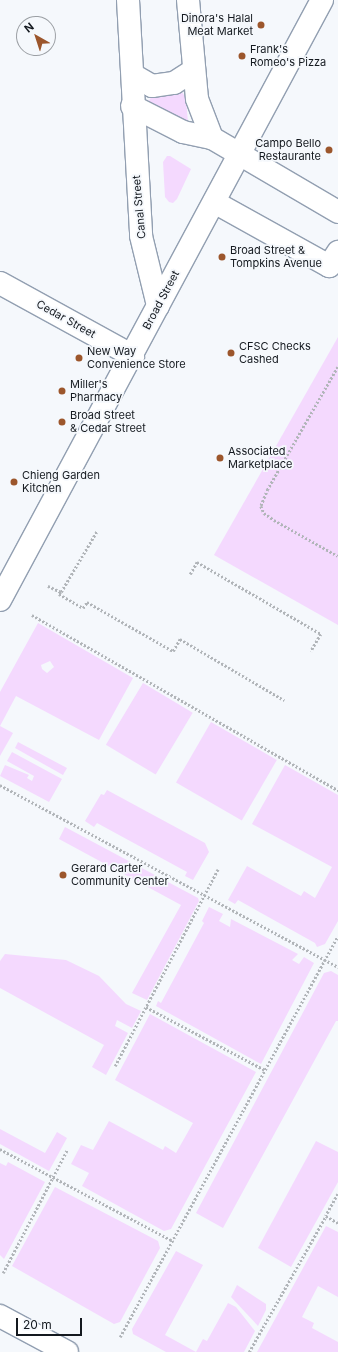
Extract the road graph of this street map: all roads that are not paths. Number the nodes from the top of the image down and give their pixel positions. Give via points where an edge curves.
1 (128, 0) edge
2 (188, 0) edge
3 (322, 0) edge
4 (194, 70) junction
5 (133, 75) junction
6 (132, 106) junction
7 (212, 138) junction
8 (239, 155) junction
9 (214, 202) junction
10 (338, 212) edge
11 (338, 252) edge
12 (0, 283) edge
13 (158, 306) junction
14 (133, 356) junction
15 (0, 600) edge
16 (0, 1316) edge
17 (67, 1352) edge

1 - 5 street, Canal Street
2 - 4 street
3 - 8 street, Broad Street
4 - 5 street via 174,83 152,86
4 - 7 street via 196,99
5 - 6 street, Canal Street
6 - 7 street via 183,132
6 - 13 street, Canal Street via 141,236
7 - 8 street
8 - 9 street, Broad Street
8 - 10 street
9 - 11 street via 329,266
9 - 13 street, Broad Street
12 - 14 street, Cedar Street
13 - 14 street, Broad Street
14 - 15 street, Broad Street
16 - 17 street

